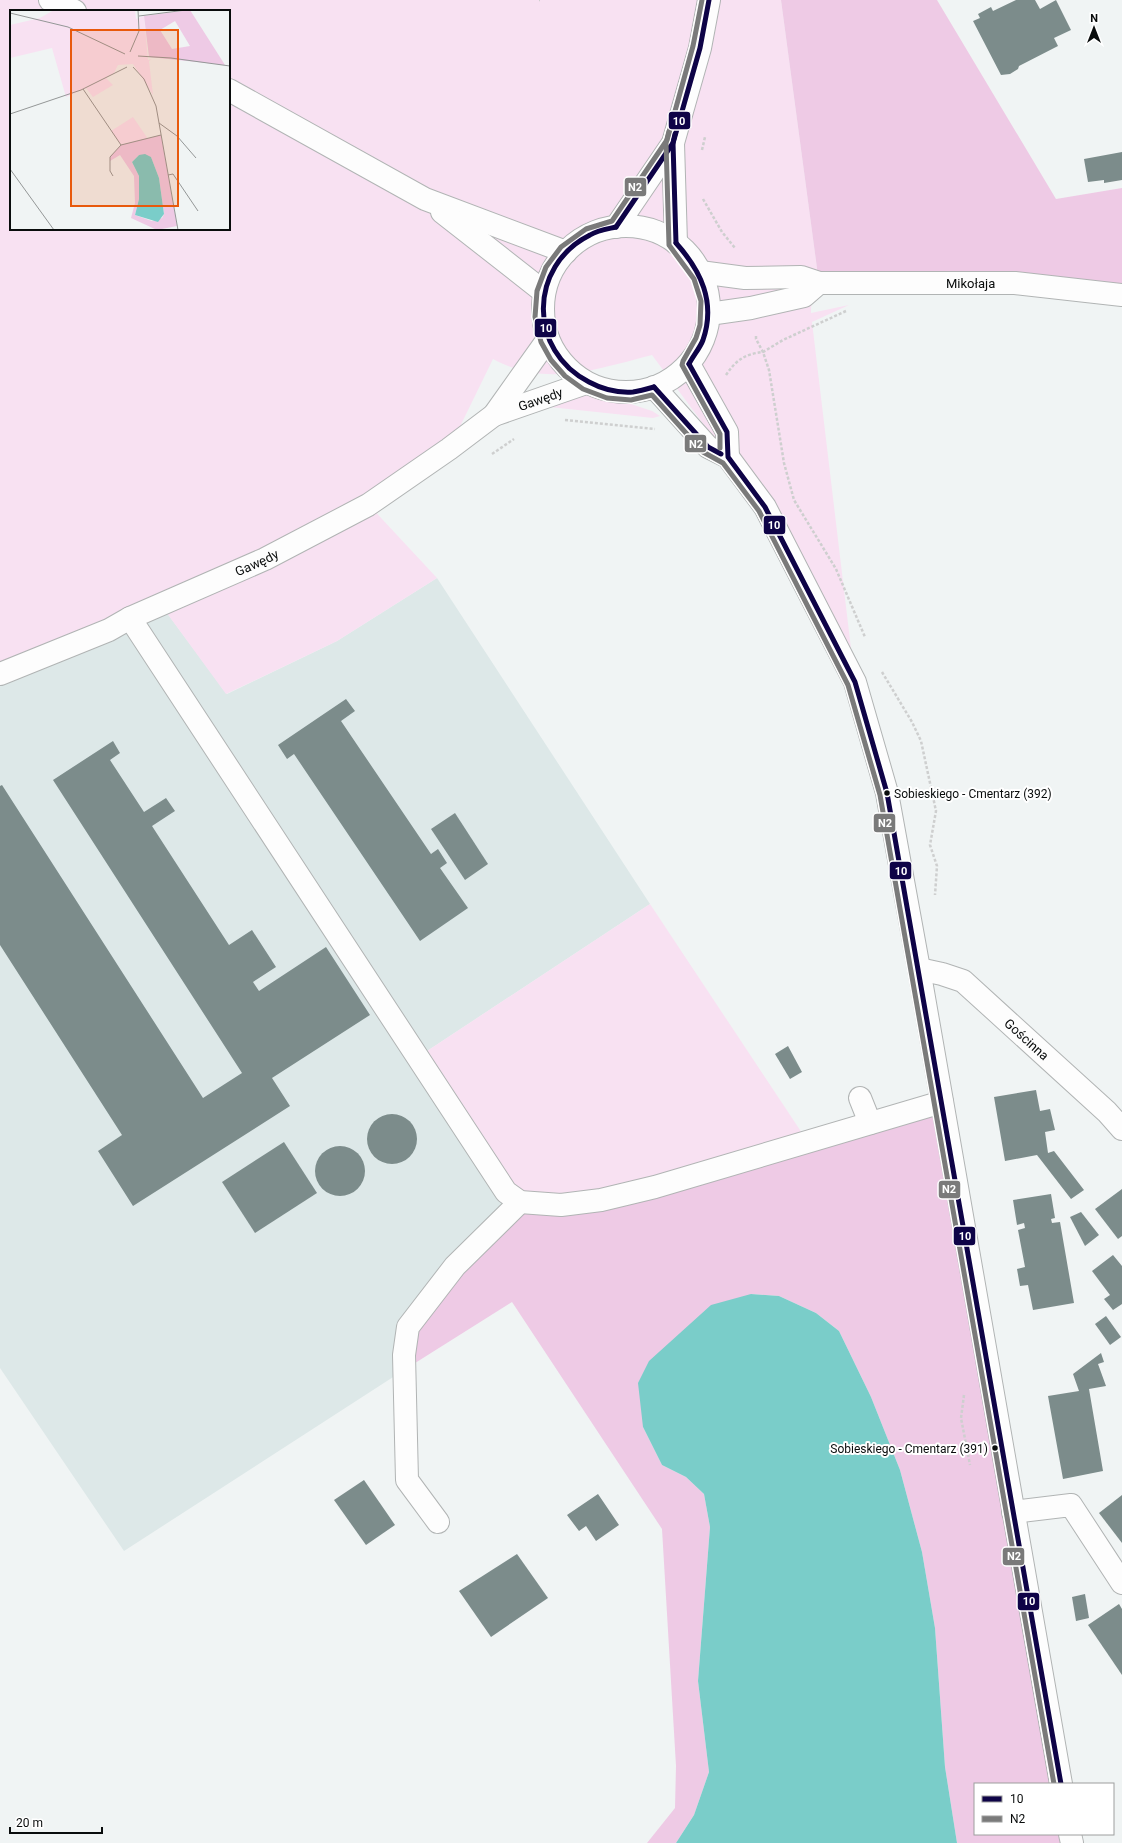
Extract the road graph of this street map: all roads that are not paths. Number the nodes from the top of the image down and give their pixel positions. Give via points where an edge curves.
1 (50, 0) edge
2 (710, 0) edge
3 (73, 10) edge
4 (230, 91) edge
5 (673, 143) junction
6 (425, 199) junction
7 (616, 227) junction
8 (676, 243) junction
9 (566, 252) junction
10 (700, 272) junction
11 (820, 283) junction
12 (544, 292) junction
13 (1122, 295) edge
14 (709, 314) junction
15 (548, 339) junction
16 (689, 364) junction
17 (586, 383) junction
18 (654, 387) junction
19 (494, 415) junction
20 (728, 457) junction
21 (130, 618) junction
22 (0, 674) edge
23 (920, 969) junction
24 (860, 1098) dead end
25 (942, 1102) junction
26 (870, 1123) junction
27 (1122, 1130) edge
28 (520, 1202) junction
29 (1013, 1512) junction
30 (438, 1522) dead end
31 (1122, 1582) edge
32 (1061, 1783) edge

1 - 3 street
2 - 5 street via 700,48
4 - 6 street
5 - 7 street
5 - 8 street
6 - 9 street
6 - 12 street
7 - 8 street via 638,227 658,233
7 - 9 street via 589,235
8 - 10 street
9 - 12 street via 552,270
10 - 11 street, Mikołaja via 745,278 801,277
10 - 14 street via 707,293
11 - 13 street, Mikołaja via 1015,283
11 - 14 street via 804,296
12 - 15 street via 542,316
14 - 16 street via 703,340
15 - 17 street via 561,361
15 - 19 street, Gawędy
16 - 18 street via 673,378
16 - 20 street via 727,432
17 - 18 street via 608,390 631,393
17 - 19 street, Gawędy
18 - 20 street via 708,448
19 - 21 street, Gawędy via 368,505 265,559
20 - 23 street via 765,506 855,682 887,793
21 - 22 street, Gawędy via 109,630
21 - 28 street via 506,1192
23 - 25 street
23 - 27 street, Gościnna via 962,981 1106,1112
24 - 26 street
25 - 26 street
25 - 29 street
26 - 28 street via 655,1187 601,1200 561,1204
28 - 30 street via 455,1266 408,1327 404,1355 407,1480
29 - 31 street via 1071,1505
29 - 32 street

